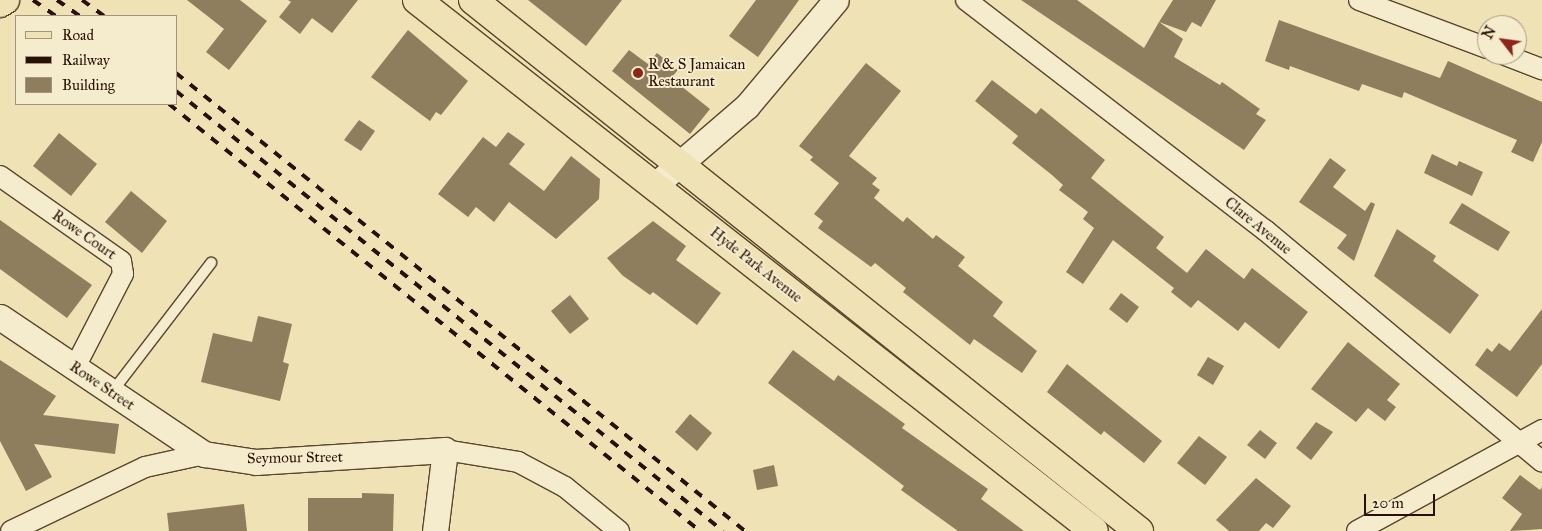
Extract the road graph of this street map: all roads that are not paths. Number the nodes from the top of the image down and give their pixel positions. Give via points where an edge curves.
1 (5, 0) edge
2 (416, 0) edge
3 (473, 0) edge
4 (836, 0) edge
5 (966, 0) edge
6 (1359, 0) edge
7 (0, 3) edge
8 (1477, 44) edge
9 (1527, 63) edge
10 (1542, 69) edge
11 (679, 164) junction
12 (0, 176) edge
13 (655, 185) junction
14 (211, 263) dead end
15 (0, 317) edge
16 (75, 368) junction
17 (112, 392) junction
18 (1542, 430) edge
19 (1518, 444) junction
20 (445, 450) junction
21 (204, 454) junction
22 (1542, 462) edge
23 (11, 531) edge
24 (435, 531) edge
25 (619, 531) edge
26 (1094, 531) edge
27 (1139, 531) edge
28 (1357, 531) edge

1 - 7 main road
2 - 13 main road, Hyde Park Avenue
3 - 11 main road, Hyde Park Avenue
4 - 11 street via 747,106
5 - 19 street, Clare Avenue via 1265,230
6 - 8 street
9 - 10 street
11 - 13 street
11 - 27 main road, Hyde Park Avenue
12 - 16 street, Rowe Court via 120,261 122,274
13 - 26 main road, Hyde Park Avenue
14 - 17 lane
15 - 16 street, Rowe Street
16 - 17 street, Rowe Street
17 - 21 street, Rowe Street
18 - 19 street
19 - 22 street, Clare Avenue
19 - 28 street
20 - 21 street, Seymour Street via 256,462
20 - 24 street
20 - 25 street via 498,456 518,462 565,487
21 - 23 street, Seymour Street via 145,467

